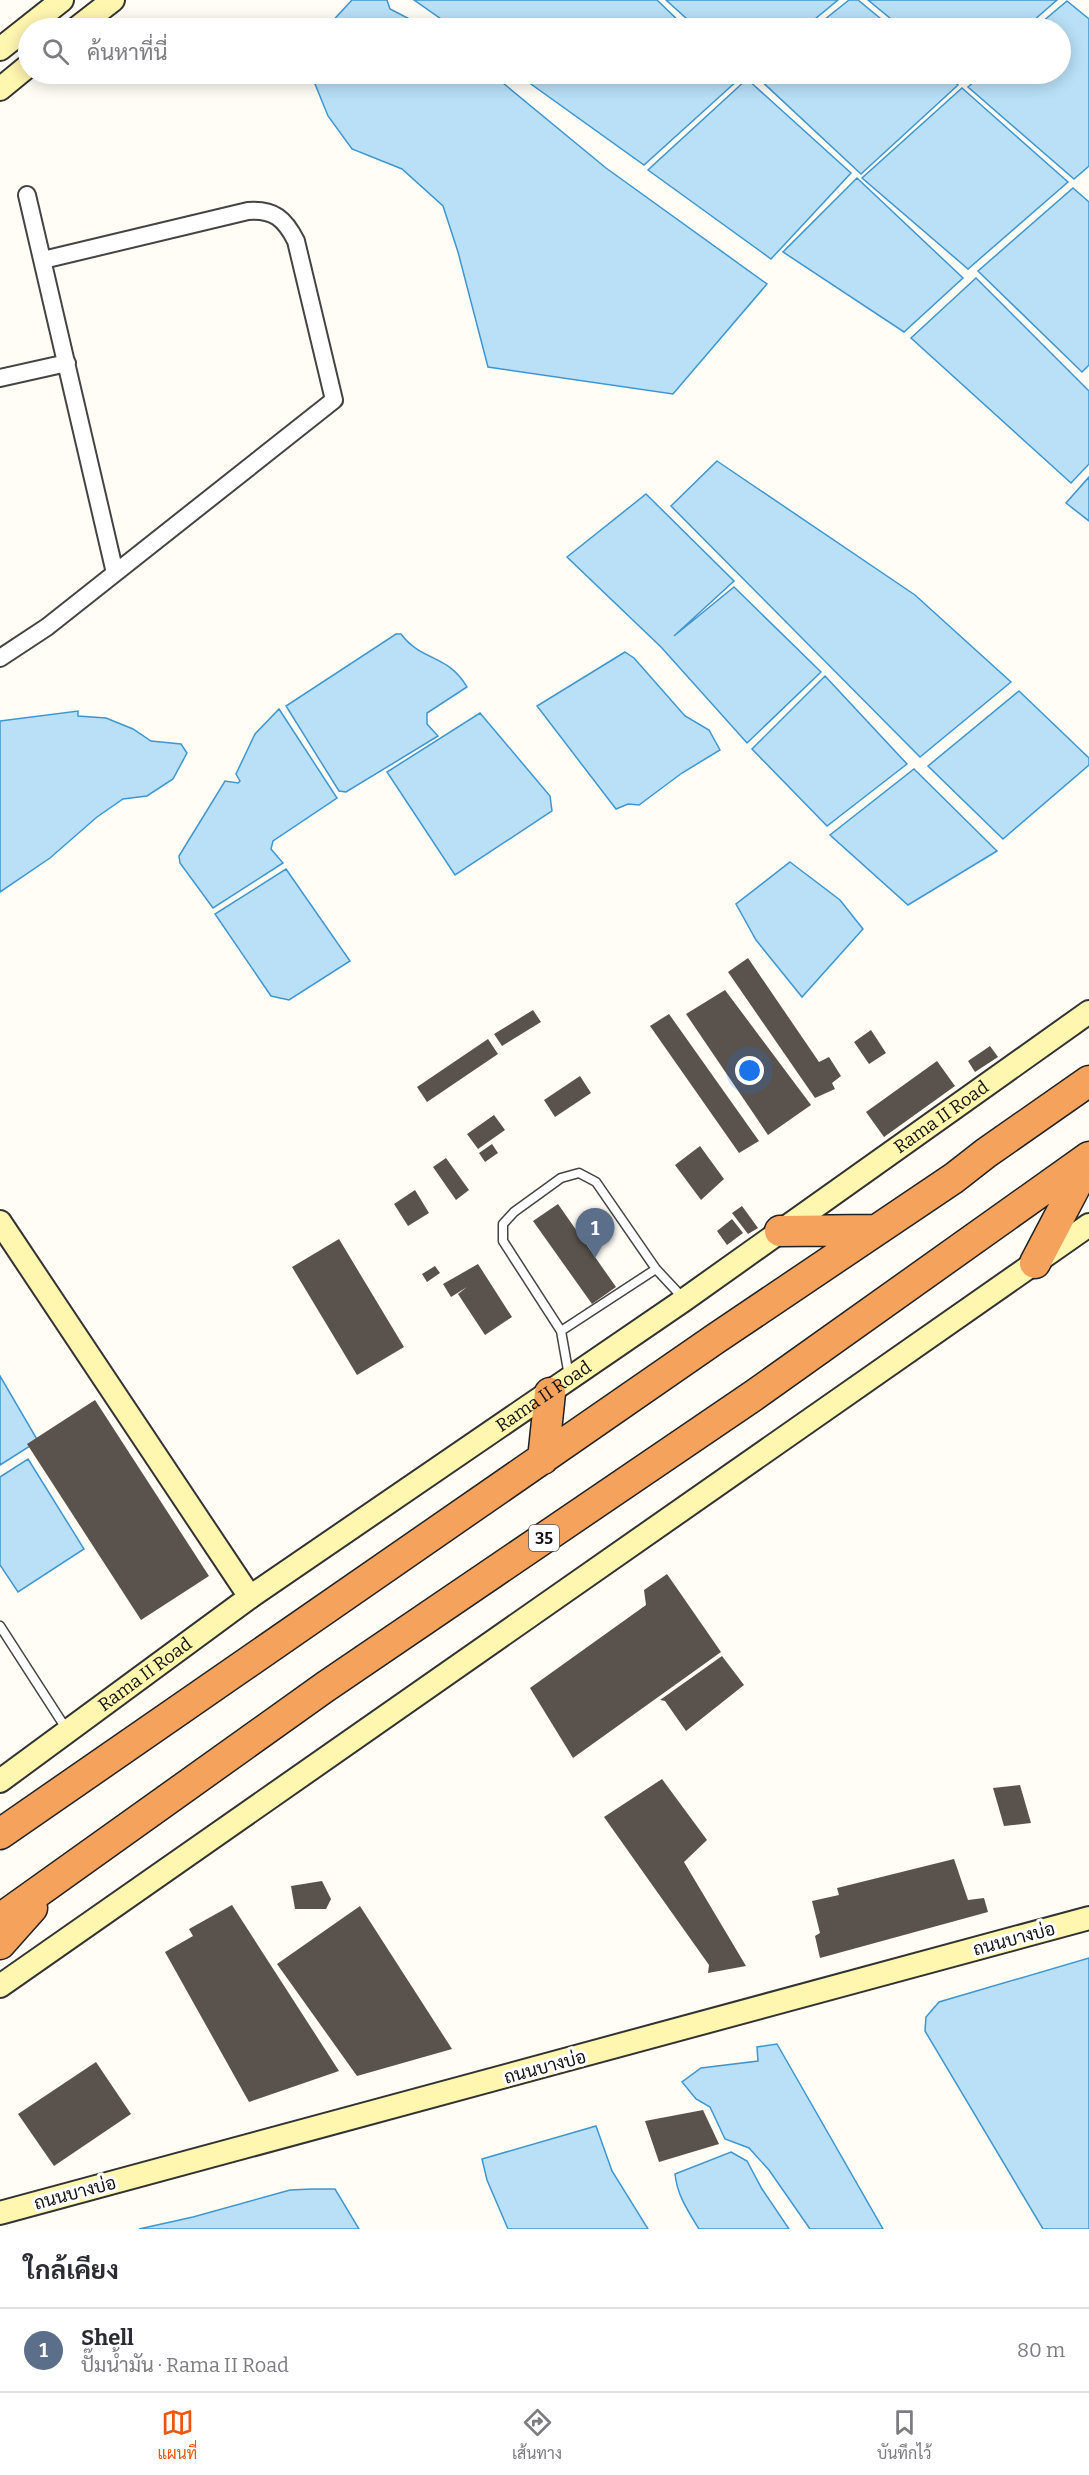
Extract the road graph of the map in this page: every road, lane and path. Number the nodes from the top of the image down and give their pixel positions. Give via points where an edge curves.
1 (62, 0) edge
2 (113, 0) edge
3 (39, 18) edge
4 (89, 18) edge
5 (18, 35) edge
6 (0, 49) edge
7 (18, 74) edge
8 (0, 89) edge
9 (27, 195) dead end
10 (43, 260) junction
11 (67, 363) junction
12 (0, 378) edge
13 (115, 573) junction
14 (0, 658) edge
15 (1089, 1012) edge
16 (1089, 1081) edge
17 (1089, 1158) edge
18 (0, 1222) edge
19 (1089, 1225) edge
20 (876, 1230) junction
21 (780, 1231) junction
22 (1035, 1263) junction
23 (656, 1269) junction
24 (684, 1300) junction
25 (561, 1331) junction
26 (560, 1386) junction
27 (543, 1459) junction
28 (250, 1597) junction
29 (0, 1626) edge
30 (67, 1731) junction
31 (0, 1781) edge
32 (0, 1834) edge
33 (60, 1876) junction
34 (0, 1918) edge
35 (1089, 1918) edge
36 (0, 1944) edge
37 (0, 1986) edge
38 (0, 2213) edge

1 - 3 main road
2 - 4 main road
5 - 6 main road
7 - 8 main road
9 - 10 street
10 - 11 street
10 - 13 street via 248,211 272,214 287,223 296,241 331,389 333,400
11 - 12 street
11 - 13 street
13 - 14 street
15 - 21 main road, Rama II Road
16 - 20 highway
17 - 22 highway
17 - 33 highway, 35
18 - 28 main road
19 - 22 main road
20 - 21 highway
20 - 27 highway
21 - 24 main road, Rama II Road
22 - 37 main road
23 - 24 lane
23 - 25 lane
23 - 25 lane via 596,1182 579,1173 561,1178 514,1212 503,1224 503,1241
24 - 26 main road, Rama II Road
25 - 26 lane
26 - 27 highway
26 - 28 main road, Rama II Road
27 - 32 highway
28 - 30 main road, Rama II Road
29 - 30 lane
30 - 31 main road, Rama II Road
33 - 34 highway, 35
33 - 36 highway
35 - 38 main road, ถนนบางบ่อ

